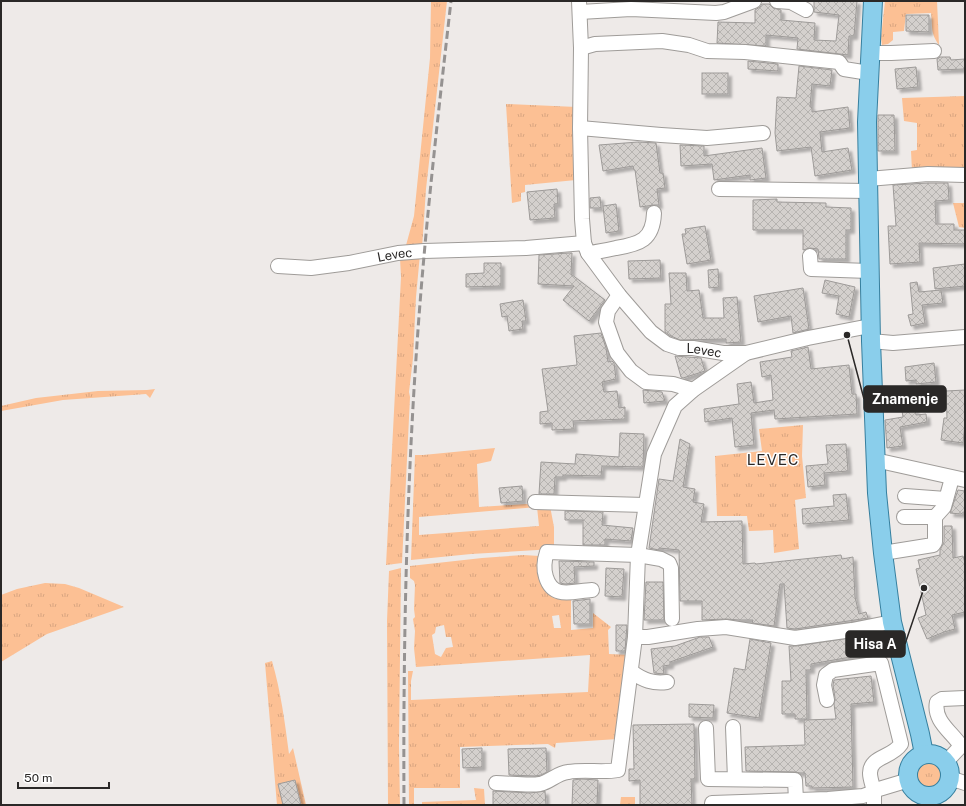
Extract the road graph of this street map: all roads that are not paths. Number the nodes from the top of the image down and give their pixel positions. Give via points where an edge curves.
1 (754, 1) edge
2 (777, 1) edge
3 (873, 1) edge
4 (580, 7) edge
5 (806, 10) dead end
6 (581, 48) junction
7 (934, 51) dead end
8 (869, 53) junction
9 (868, 73) junction
10 (580, 128) junction
11 (763, 133) dead end
12 (965, 175) edge
13 (868, 185) junction
14 (719, 189) dead end
15 (654, 213) dead end
16 (586, 248) junction
17 (810, 256) dead end
18 (278, 266) dead end
19 (869, 271) junction
20 (619, 295) junction
21 (871, 333) junction
22 (965, 337) edge
23 (746, 353) junction
24 (693, 390) junction
25 (875, 460) junction
26 (959, 479) edge
27 (905, 496) dead end
28 (946, 499) junction
29 (535, 502) dead end
30 (645, 505) junction
31 (904, 517) dead end
32 (935, 517) junction
33 (883, 553) junction
34 (638, 555) junction
35 (592, 590) dead end
36 (672, 619) dead end
37 (892, 622) junction
38 (635, 637) junction
39 (632, 672) junction
40 (667, 682) dead end
41 (965, 698) edge
42 (827, 700) dead end
43 (734, 727) dead end
44 (706, 728) dead end
45 (963, 745) edge
46 (924, 754) junction
47 (954, 774) edge
48 (735, 780) junction
49 (908, 780) junction
50 (496, 783) dead end
51 (874, 798) edge
52 (796, 800) junction
53 (936, 800) edge
54 (712, 805) edge

1 - 4 street via 724,12
2 - 5 street via 791,2
3 - 8 main road
4 - 6 street
6 - 9 street via 595,44 662,41 707,51 745,52 838,62 844,68
6 - 10 street
7 - 8 street
8 - 9 main road
9 - 13 main road
10 - 11 street via 707,138
10 - 16 street via 582,219
12 - 13 street via 928,174
13 - 14 street
13 - 19 main road
15 - 16 street via 654,224 649,234 636,245
16 - 18 street, Levec via 424,251 311,268
16 - 20 street, Levec
17 - 19 street via 812,269
19 - 21 main road
20 - 23 street, Levec via 651,332 667,344 679,348
20 - 24 street via 608,311 606,322 617,353 631,371 646,382 672,384
21 - 22 street, Levec via 893,343
21 - 23 street, Levec via 808,338
21 - 25 main road
23 - 24 street
24 - 30 street via 675,406 654,454
25 - 26 street
25 - 33 main road
26 - 28 street
27 - 28 street
28 - 32 street via 944,507
29 - 30 street
30 - 34 street
31 - 32 street
32 - 33 street via 933,545
33 - 37 main road
34 - 35 street via 547,552 544,571 548,583 555,591 566,593
34 - 36 street via 669,563
34 - 38 street
37 - 38 street via 795,638 726,627
37 - 46 main road
38 - 39 street
39 - 40 street via 639,678 652,682
39 - 50 street via 618,770 568,772 558,774 540,784
41 - 45 street via 942,699 937,702 936,708 942,723
42 - 51 street via 824,685 826,675 833,670 881,663 901,744 897,750 875,761 871,767
43 - 48 street
44 - 48 street via 708,779
45 - 47 street
46 - 47 main road via 940,757
46 - 49 main road via 911,764
47 - 53 main road
48 - 52 street via 795,780
49 - 51 street via 879,789
49 - 53 main road via 918,793
51 - 52 street via 863,796
52 - 54 street

